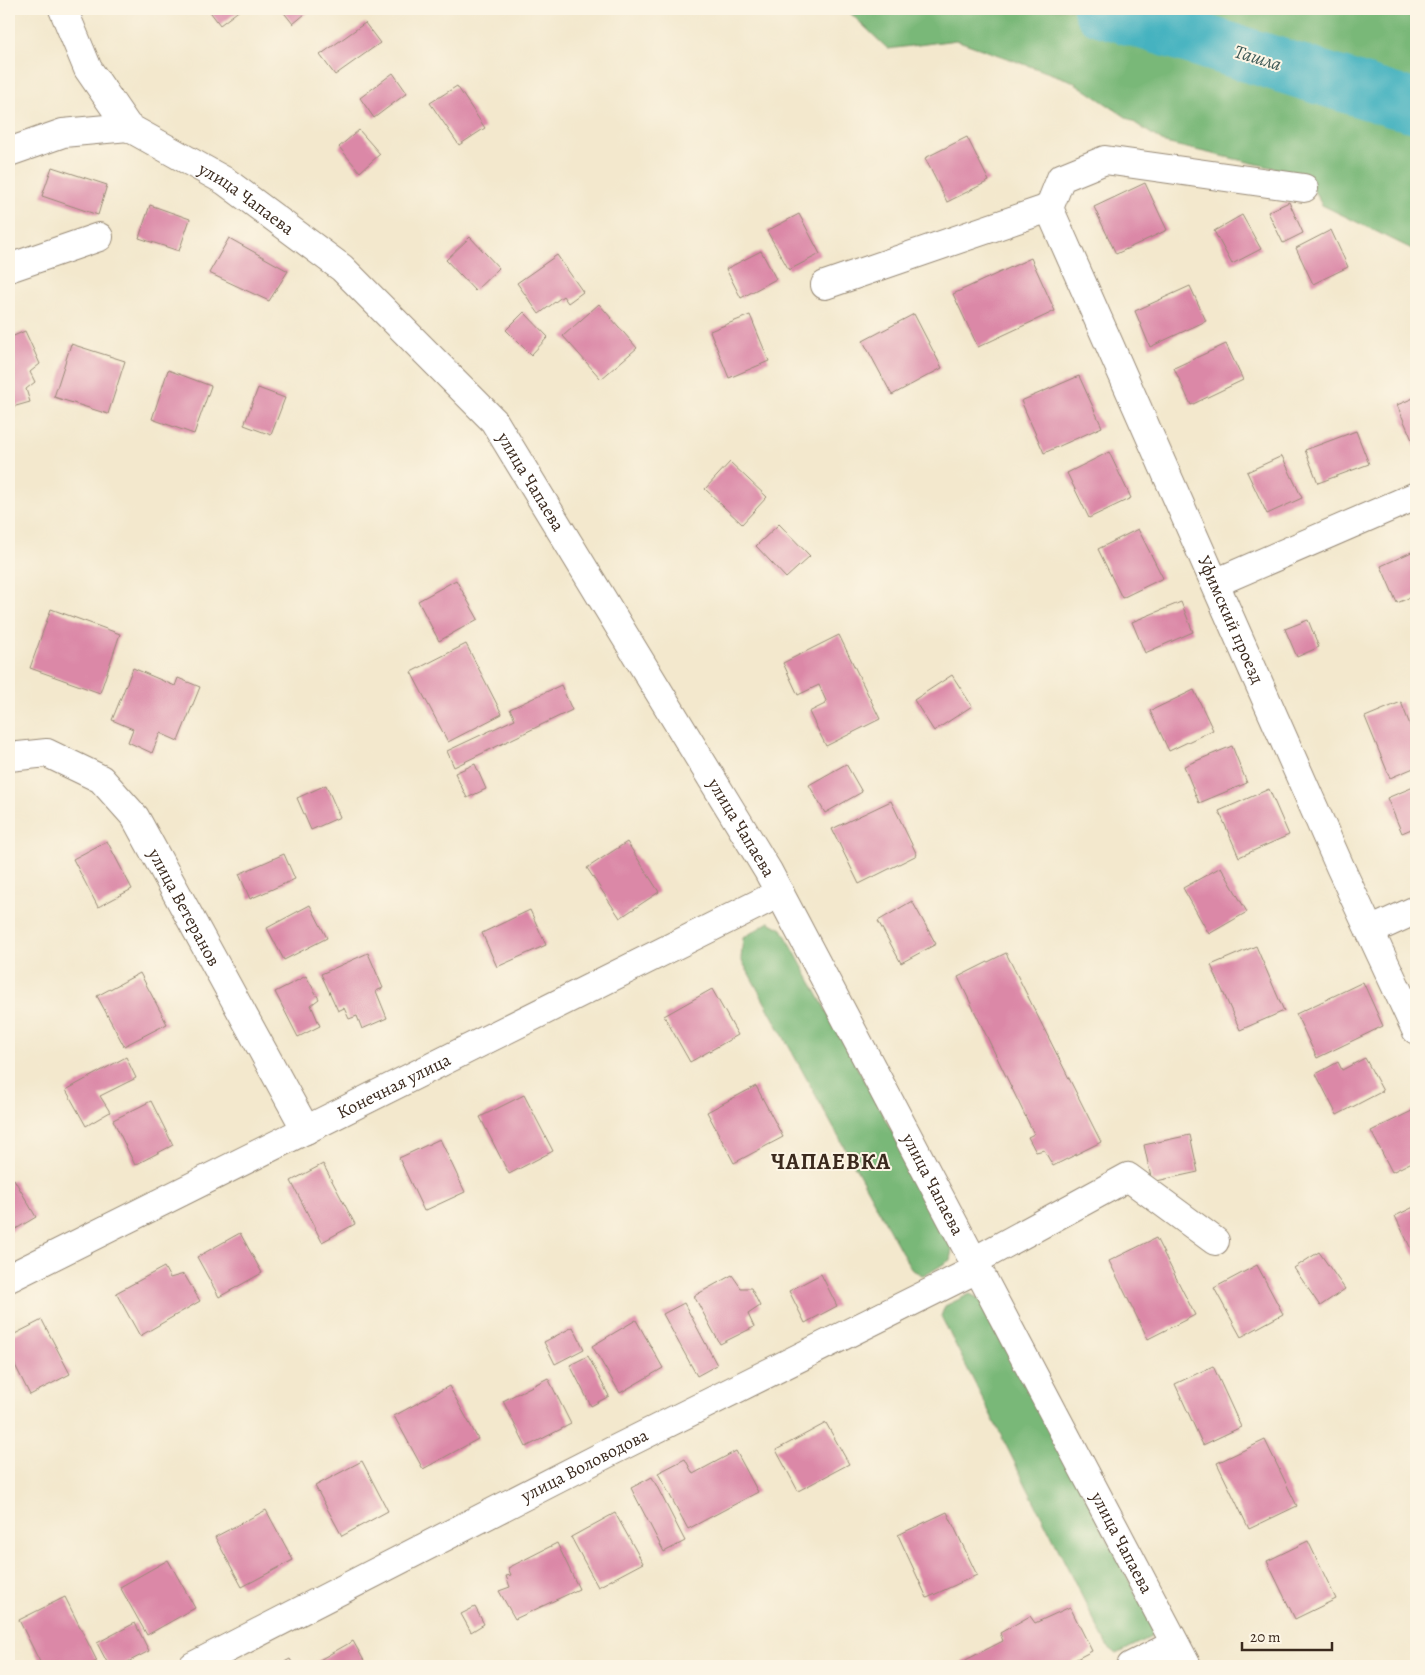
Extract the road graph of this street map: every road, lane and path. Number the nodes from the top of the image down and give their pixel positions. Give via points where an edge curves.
1 (63, 9) edge
2 (128, 127) junction
3 (9, 152) edge
4 (1304, 188) dead end
5 (1049, 208) junction
6 (99, 237) dead end
7 (9, 268) edge
8 (825, 286) dead end
9 (1416, 496) edge
10 (1215, 583) junction
11 (9, 757) edge
12 (780, 893) junction
13 (1416, 910) edge
14 (1370, 931) junction
15 (1416, 1030) edge
16 (306, 1130) junction
17 (1215, 1241) dead end
18 (976, 1265) junction
19 (9, 1278) edge
20 (1181, 1655) edge
21 (193, 1666) edge
22 (1131, 1666) edge

1 - 2 street via 88,69
2 - 3 street via 63,133
2 - 12 street, улица Чапаева via 225,181 342,268 494,422
4 - 5 street via 1105,160 1061,178
5 - 8 street
5 - 10 street, Уфимский проезд
6 - 7 street
9 - 10 street
10 - 14 street, Уфимский проезд
11 - 16 street, улица Ветеранов via 47,753 101,778 135,817
12 - 16 street, Конечная улица
12 - 18 street, улица Чапаева
13 - 14 street
14 - 15 street, Уфимский проезд
16 - 19 street, Конечная улица
17 - 18 street, улица Воловодова via 1128,1177
18 - 20 street, улица Чапаева
18 - 21 street, улица Воловодова
20 - 22 street

